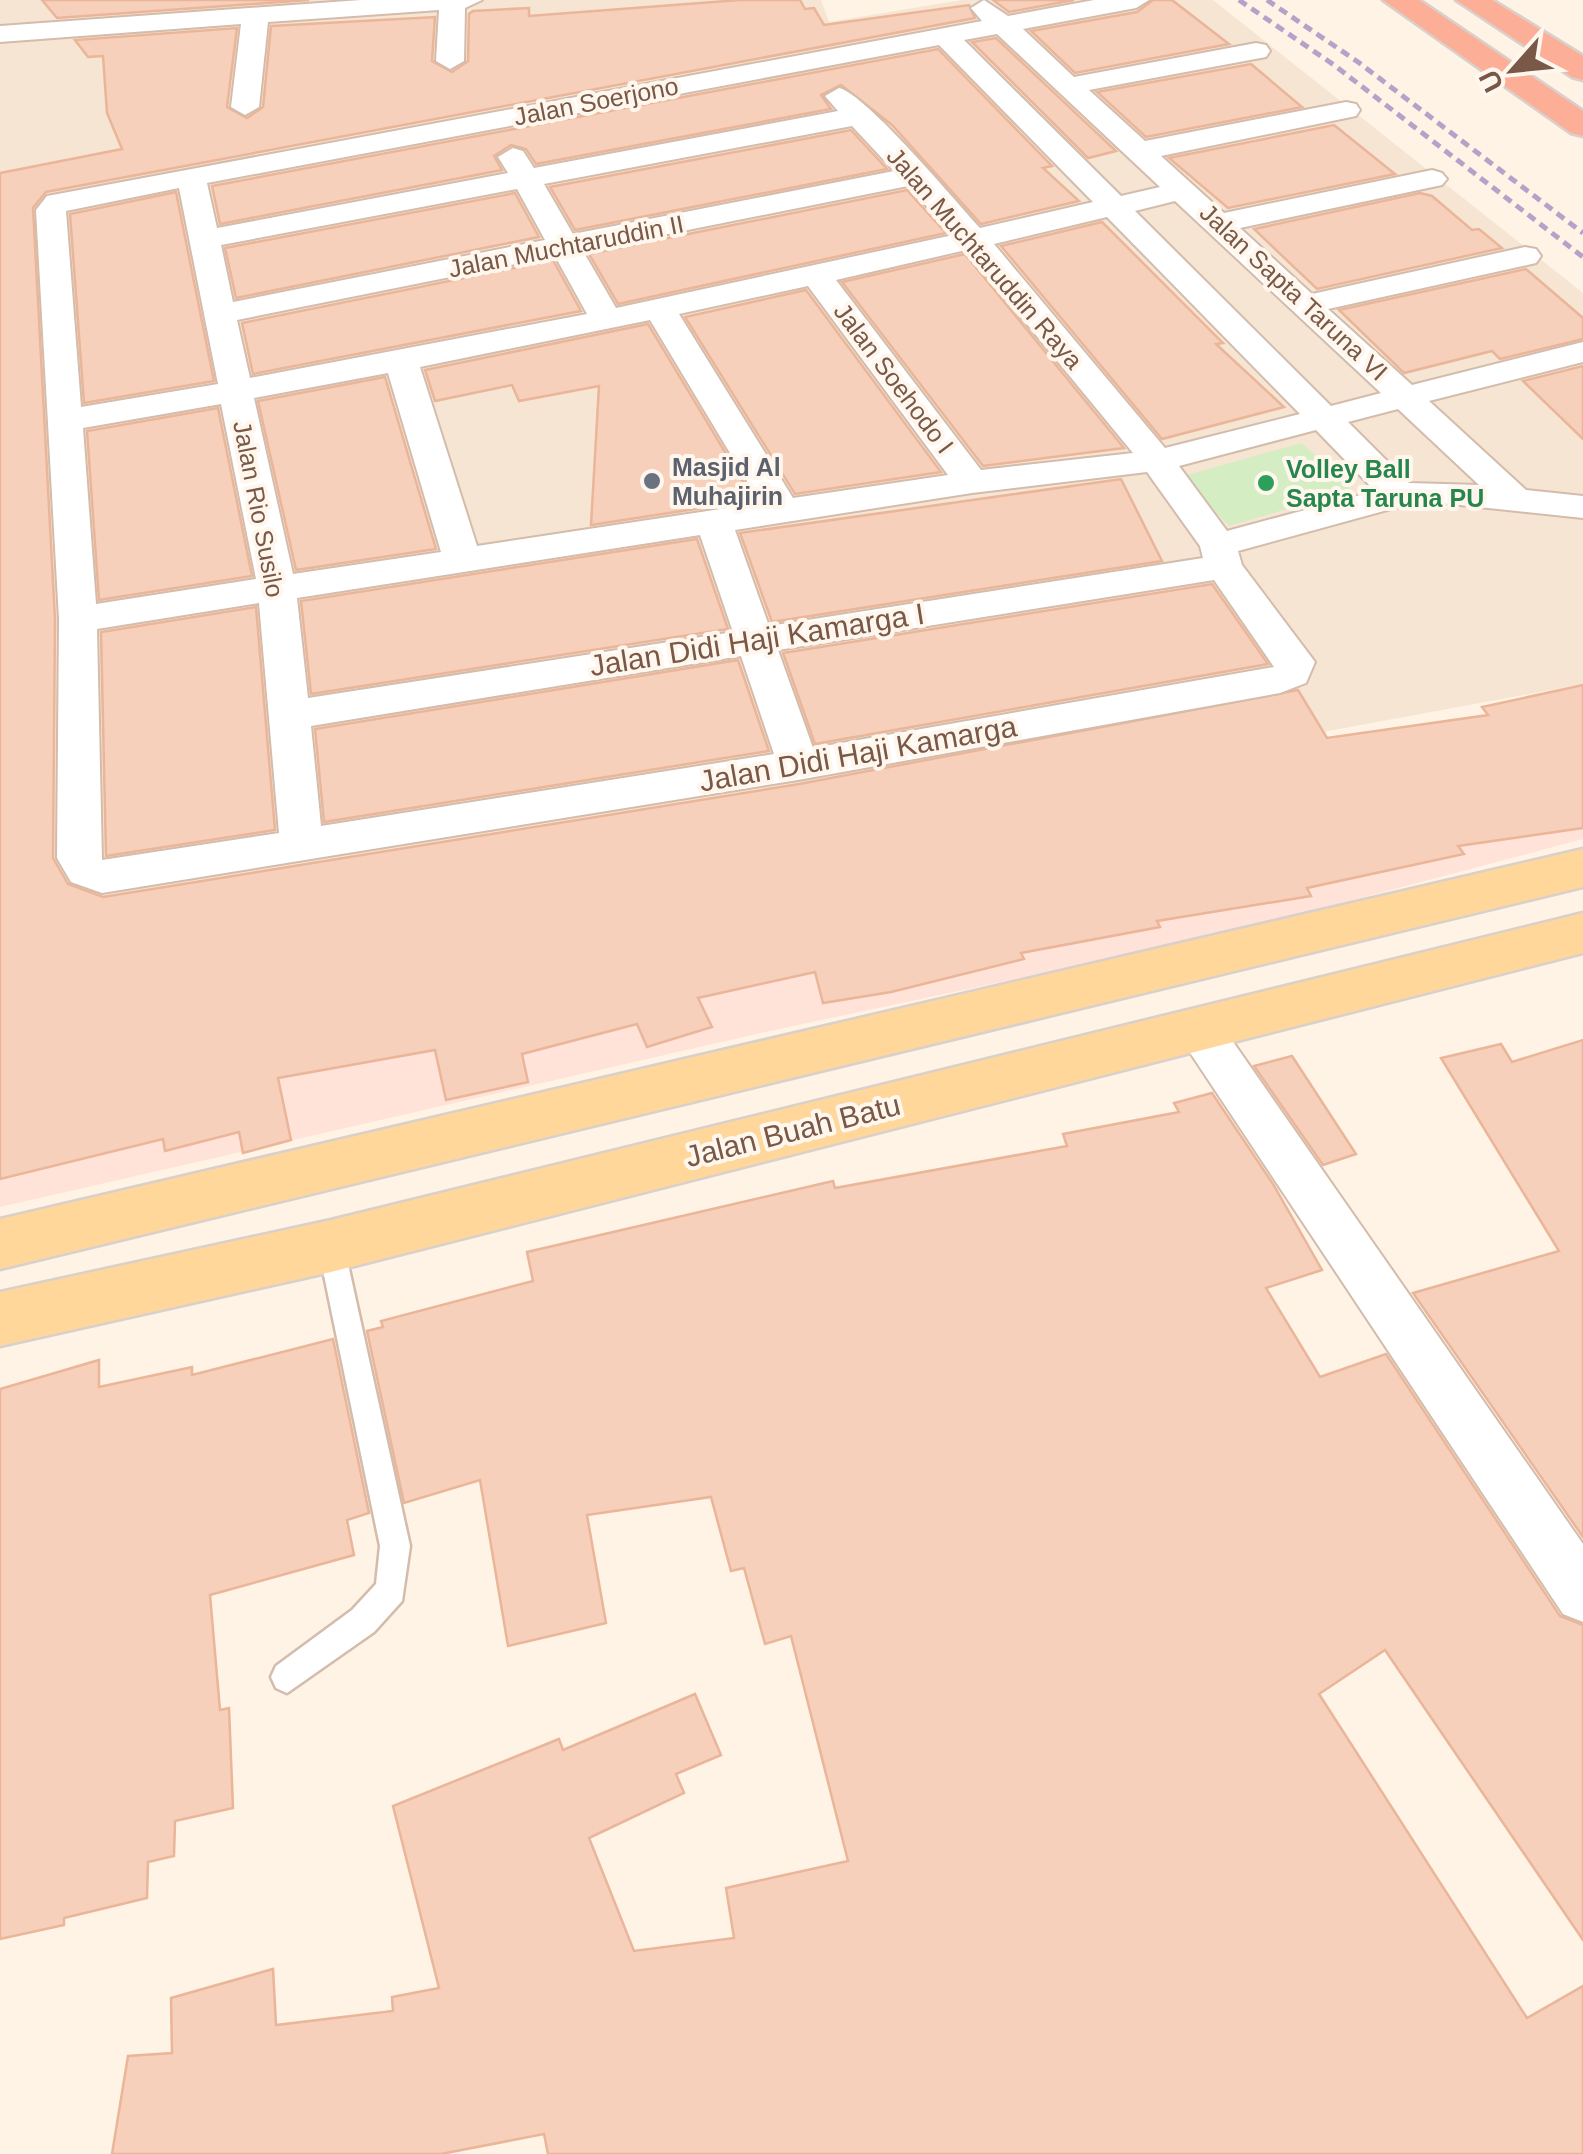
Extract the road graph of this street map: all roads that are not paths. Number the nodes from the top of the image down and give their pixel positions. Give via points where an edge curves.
1 (974, 0) edge
2 (1136, 0) edge
3 (1398, 0) edge
4 (1471, 0) edge
5 (461, 1) edge
6 (256, 18) junction
7 (1000, 24) junction
8 (0, 34) edge
9 (944, 36) junction
10 (1256, 50) dead end
11 (450, 61) dead end
12 (805, 61) junction
13 (1583, 70) edge
14 (1068, 86) junction
15 (245, 107) dead end
16 (1346, 110) dead end
17 (859, 116) junction
18 (491, 120) junction
19 (1583, 126) edge
20 (1141, 150) junction
21 (190, 176) junction
22 (913, 176) junction
23 (1432, 179) dead end
24 (528, 180) junction
25 (1184, 190) junction
26 (1116, 206) junction
27 (1220, 223) junction
28 (204, 238) junction
29 (973, 240) junction
30 (566, 246) junction
31 (1525, 256) dead end
32 (816, 274) junction
33 (1308, 304) junction
34 (659, 308) junction
35 (219, 314) junction
36 (606, 318) junction
37 (1583, 352) edge
38 (402, 360) junction
39 (236, 393) junction
40 (1403, 394) junction
41 (1322, 416) junction
42 (67, 420) junction
43 (1159, 460) junction
44 (972, 482) junction
45 (1400, 494) junction
46 (1518, 501) junction
47 (1583, 507) edge
48 (784, 513) junction
49 (716, 524) junction
50 (1221, 556) junction
51 (462, 559) junction
52 (277, 588) junction
53 (78, 619) junction
54 (755, 640) junction
55 (290, 715) junction
56 (798, 765) junction
57 (302, 845) junction
58 (1583, 868) edge
59 (1583, 933) edge
60 (1199, 1029) junction
61 (0, 1244) edge
62 (331, 1246) junction
63 (0, 1318) edge
64 (1583, 1594) edge
65 (287, 1677) dead end

1 - 7 street, Jalan Sapta Taruna VI
2 - 7 street
3 - 19 highway
4 - 13 highway
5 - 6 street
5 - 11 street
6 - 8 street
6 - 15 street
7 - 9 street, Jalan Soerjono
7 - 14 street, Jalan Sapta Taruna VI
9 - 12 street, Jalan Soerjono
9 - 26 street
10 - 14 street
12 - 17 street, Jalan Muchtaruddin Raya
12 - 18 street, Jalan Soerjono
14 - 20 street, Jalan Sapta Taruna VI
16 - 20 street
17 - 22 street, Jalan Muchtaruddin Raya
17 - 24 street
18 - 21 street, Jalan Soerjono
18 - 24 street
20 - 25 street, Jalan Sapta Taruna VI
21 - 28 street, Jalan Rio Susilo
21 - 42 street, Jalan Soerjono via 71,196 51,210
22 - 29 street, Jalan Muchtaruddin Raya
22 - 30 street, Jalan Muchtaruddin II
23 - 27 street
24 - 28 street
24 - 30 street
25 - 26 street
25 - 27 street, Jalan Sapta Taruna VI
26 - 29 street
26 - 41 street
27 - 33 street, Jalan Sapta Taruna VI
28 - 35 street, Jalan Rio Susilo
29 - 32 street
29 - 43 street, Jalan Muchtaruddin Raya
30 - 35 street, Jalan Muchtaruddin II
30 - 36 street
31 - 33 street
32 - 34 street
32 - 44 street, Jalan Soehodo I
33 - 40 street, Jalan Sapta Taruna VI
34 - 36 street
34 - 48 street
35 - 39 street, Jalan Rio Susilo
36 - 38 street
37 - 40 street
38 - 39 street
38 - 51 street
39 - 42 street
39 - 52 street, Jalan Rio Susilo
40 - 41 street
40 - 46 street, Jalan Sapta Taruna VI
41 - 43 street
41 - 45 street
42 - 53 street
43 - 44 street
43 - 50 street, Jalan Muchtaruddin Raya
44 - 48 street
45 - 46 street
45 - 50 street
46 - 47 street
48 - 49 street
49 - 51 street
49 - 54 street
50 - 54 street, Jalan Didi Haji Kamarga I
50 - 56 street, Jalan Didi Haji Kamarga via 1295,662 1292,674
51 - 52 street
52 - 53 street
52 - 55 street, Jalan Rio Susilo
53 - 57 street, Jalan Didi Haji Kamarga via 79,858 86,871 102,877
54 - 55 street, Jalan Didi Haji Kamarga I
54 - 56 street
55 - 57 street, Jalan Rio Susilo
56 - 57 street, Jalan Didi Haji Kamarga
58 - 61 main road
59 - 60 main road, Jalan Buah Batu
60 - 62 main road, Jalan Buah Batu
60 - 64 street
62 - 63 main road, Jalan Buah Batu
62 - 65 lane via 395,1546 391,1590 363,1620

